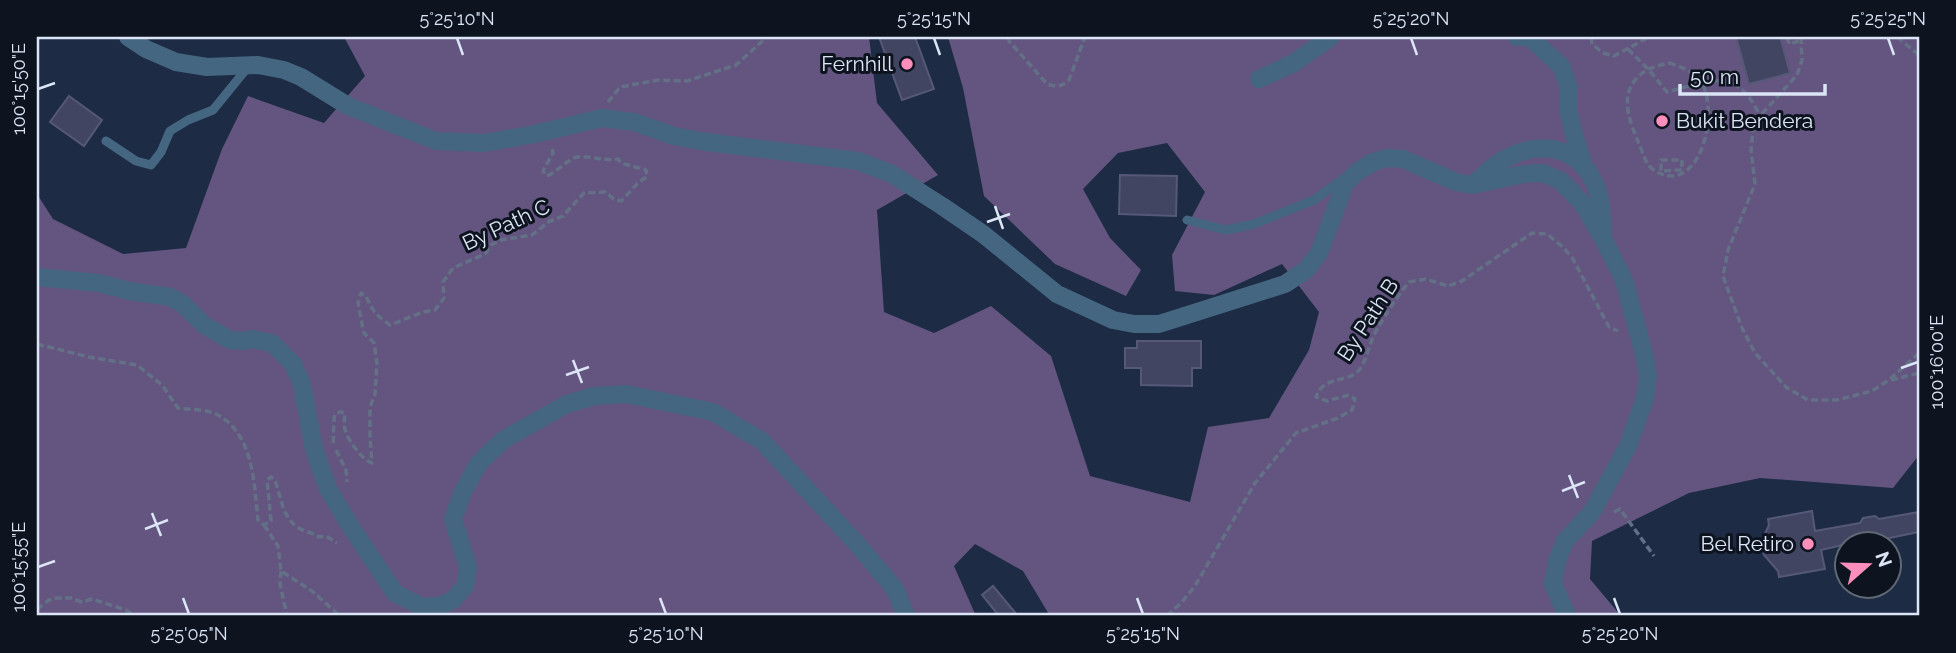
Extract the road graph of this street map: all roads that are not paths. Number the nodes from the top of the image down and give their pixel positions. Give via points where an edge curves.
1 (128, 37) edge
2 (1331, 37) edge
3 (1517, 37) edge
4 (249, 65) junction
5 (1259, 79) dead end
6 (106, 141) dead end
7 (1583, 163) junction
8 (1357, 172) junction
9 (1472, 185) junction
10 (1187, 220) dead end
11 (1604, 240) junction
12 (37, 277) edge
13 (906, 616) edge
14 (1567, 616) edge

1 - 4 street via 176,62
2 - 5 street via 1292,65
3 - 7 street via 1529,37 1561,66
4 - 6 lane via 214,110 170,131 150,165
4 - 8 street via 284,70 348,106 436,141 484,143 602,118 706,142 858,161 892,174 942,206 1057,293 1113,320 1134,324 1159,324 1285,284 1306,270 1319,253 1345,184
7 - 9 street via 1563,151 1536,148 1503,159
7 - 11 street via 1599,195
8 - 9 street via 1388,158
8 - 10 lane via 1314,200 1254,224 1226,230
9 - 11 street via 1543,173 1561,181 1583,204
11 - 14 street via 1624,280 1648,376 1628,446 1592,512 1565,541 1557,561 1553,584
12 - 13 street via 170,297 230,340 272,343 293,365 302,385 314,449 328,489 395,593 422,607 453,600 465,586 468,567 453,519 478,464 503,440 567,404 626,394 713,412 762,441 895,589

